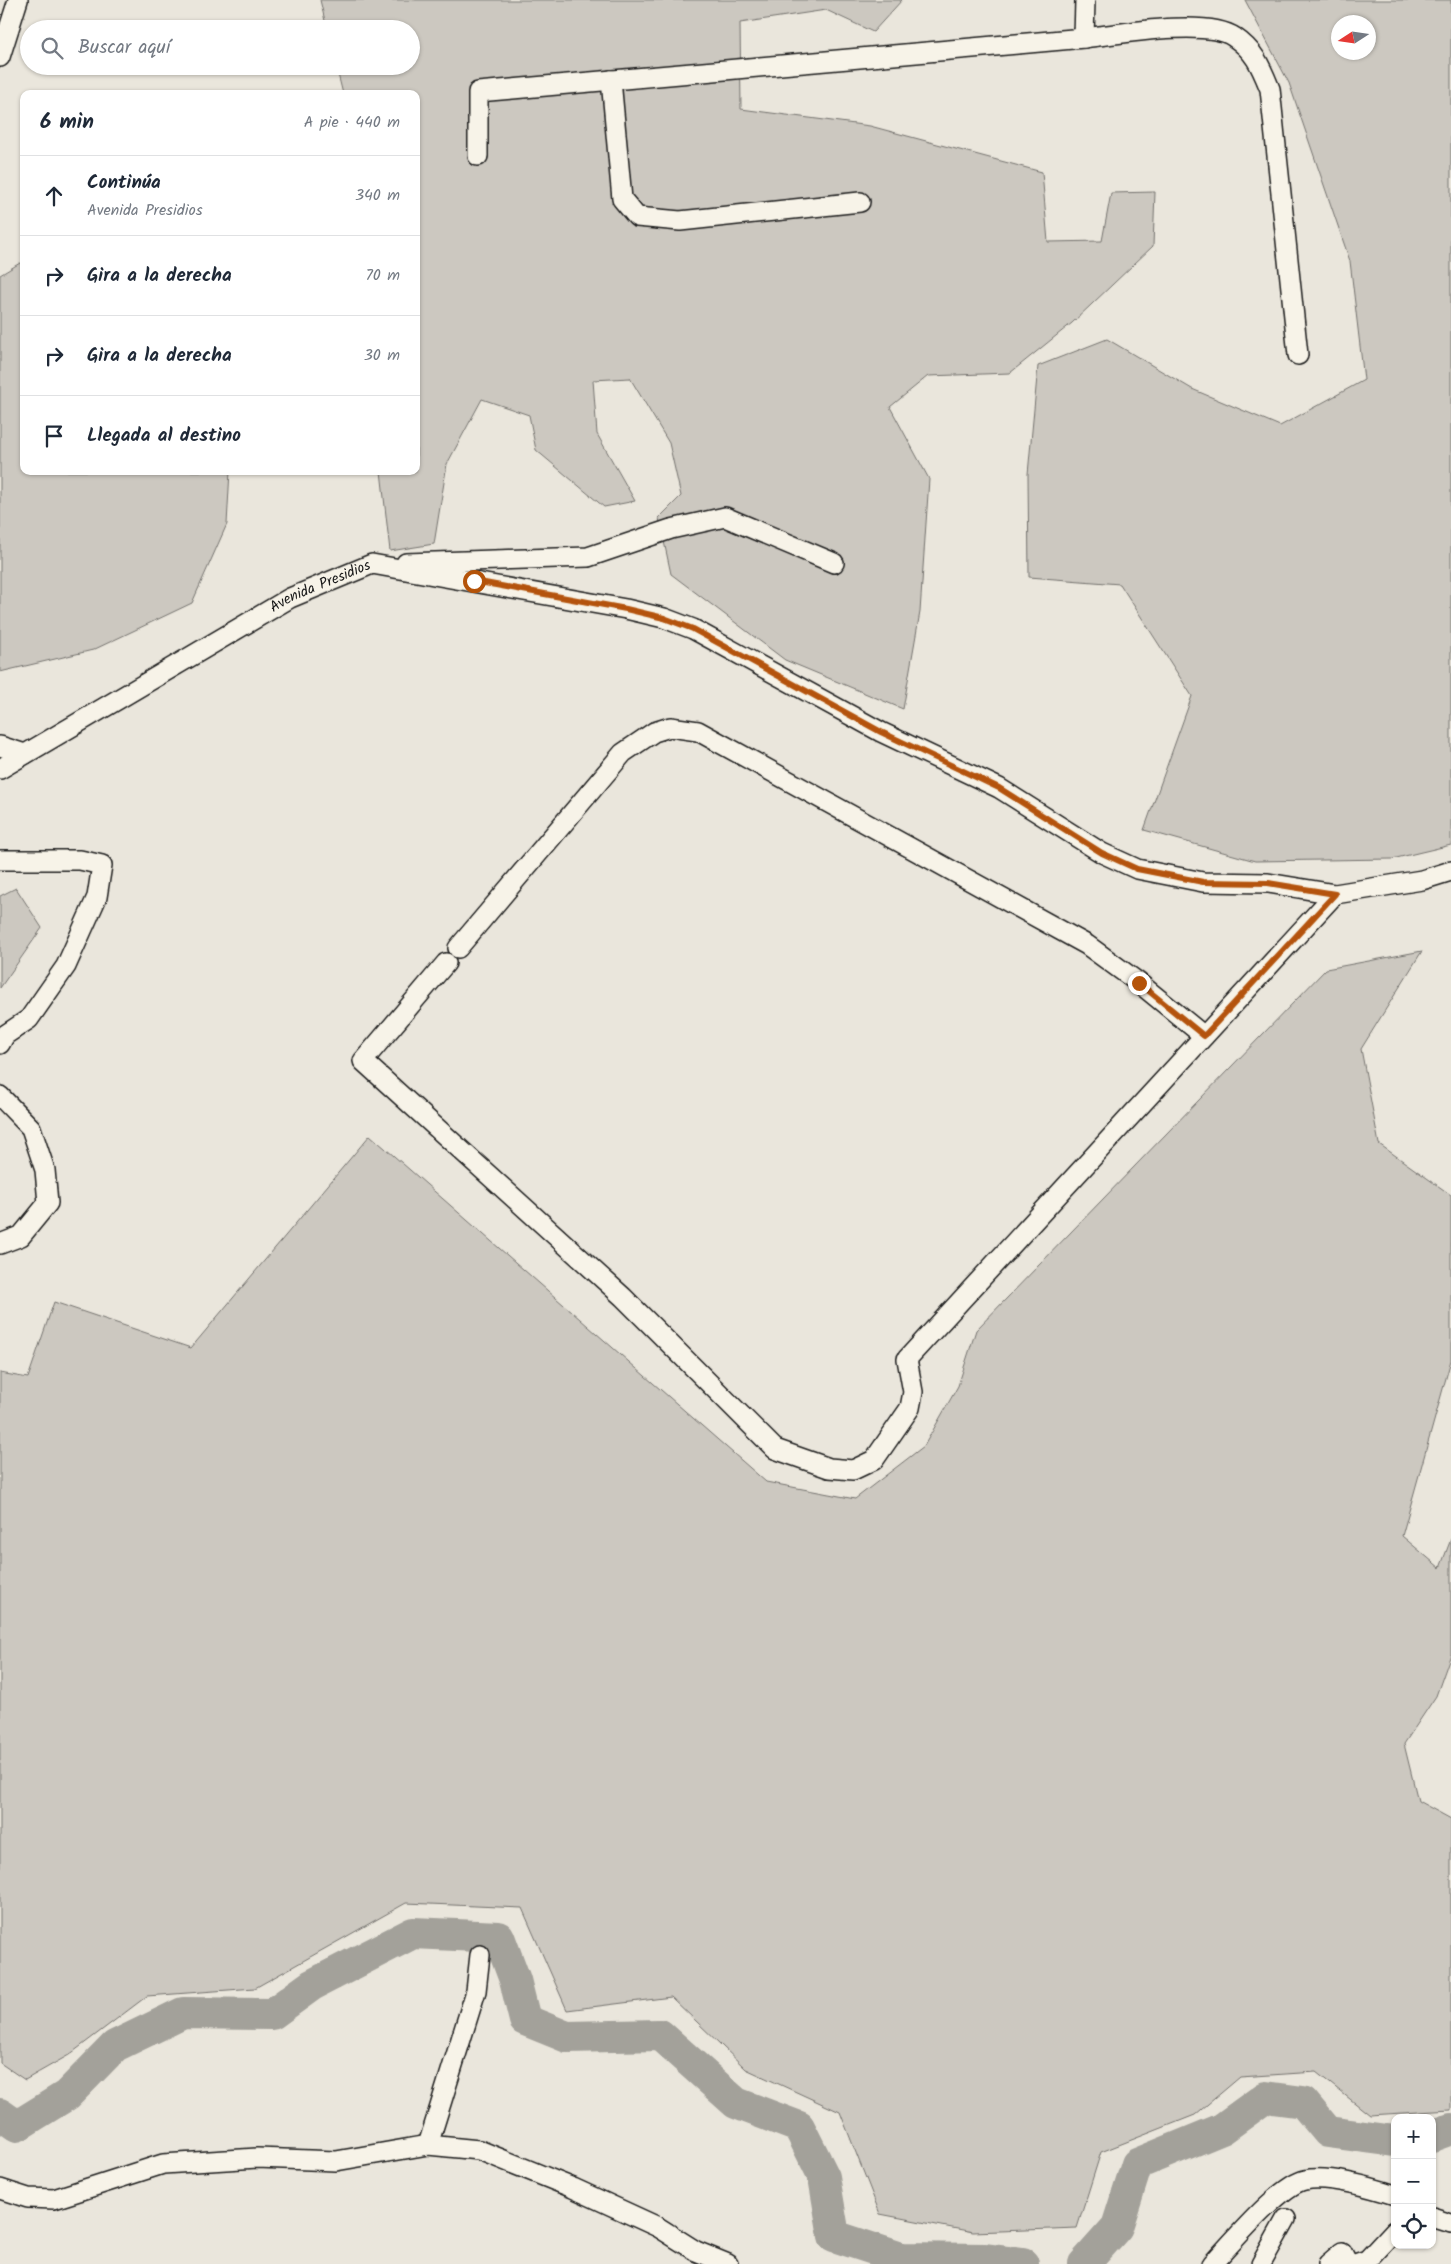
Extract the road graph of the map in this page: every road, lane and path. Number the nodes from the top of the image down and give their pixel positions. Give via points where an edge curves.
1 (18, 0) edge
2 (1085, 0) edge
3 (1084, 38) junction
4 (0, 57) edge
5 (611, 80) junction
6 (478, 156) dead end
7 (860, 202) dead end
8 (1298, 355) dead end
9 (834, 563) dead end
10 (372, 564) junction
11 (0, 746) edge
12 (25, 754) junction
13 (0, 769) edge
14 (0, 860) edge
15 (1451, 871) edge
16 (1335, 894) junction
17 (458, 948) dead end
18 (446, 963) dead end
19 (1204, 1036) junction
20 (0, 1044) edge
21 (0, 1096) edge
22 (0, 1244) edge
23 (480, 1955) dead end
24 (428, 2145) junction
25 (0, 2189) edge
26 (1391, 2194) edge
27 (1436, 2218) edge
28 (1286, 2219) dead end
29 (1451, 2223) edge
30 (1391, 2234) edge
31 (728, 2264) edge
32 (1212, 2264) edge
33 (1262, 2264) edge
34 (1328, 2264) edge
35 (1348, 2264) edge
36 (1355, 2264) edge

1 - 4 street
2 - 3 street
3 - 5 street
3 - 8 street via 1157,29 1204,28 1233,36 1257,58 1270,89
5 - 6 street via 478,92
5 - 7 street via 622,199 637,217 680,221
9 - 10 street via 726,517 671,529 588,557
10 - 12 street, Avenida Presidios via 290,598
10 - 16 street, Avenida Presidios via 664,618 693,629 881,732 999,788 1102,853 1137,869 1203,882 1268,883
11 - 12 street
12 - 13 street, Avenida Presidios
14 - 20 street via 80,860 102,864 97,896 66,966 29,1019 5,1035
15 - 16 street, Avenida Presidios via 1422,880
16 - 19 street
17 - 19 street via 623,753 654,732 670,727 698,731 1086,946 1139,983
18 - 19 street via 363,1061 623,1297 775,1449 829,1468 853,1470 874,1460 910,1408 913,1392 907,1358
21 - 22 street via 31,1128 45,1170 48,1202 21,1236
23 - 24 street via 472,2008
24 - 25 street via 336,2160 257,2158 163,2164 54,2199 28,2198
24 - 31 street via 479,2150 573,2188
26 - 32 street via 1317,2179 1303,2180 1286,2188
27 - 29 street
28 - 33 street
30 - 36 street via 1367,2260
34 - 35 street via 1342,2252

